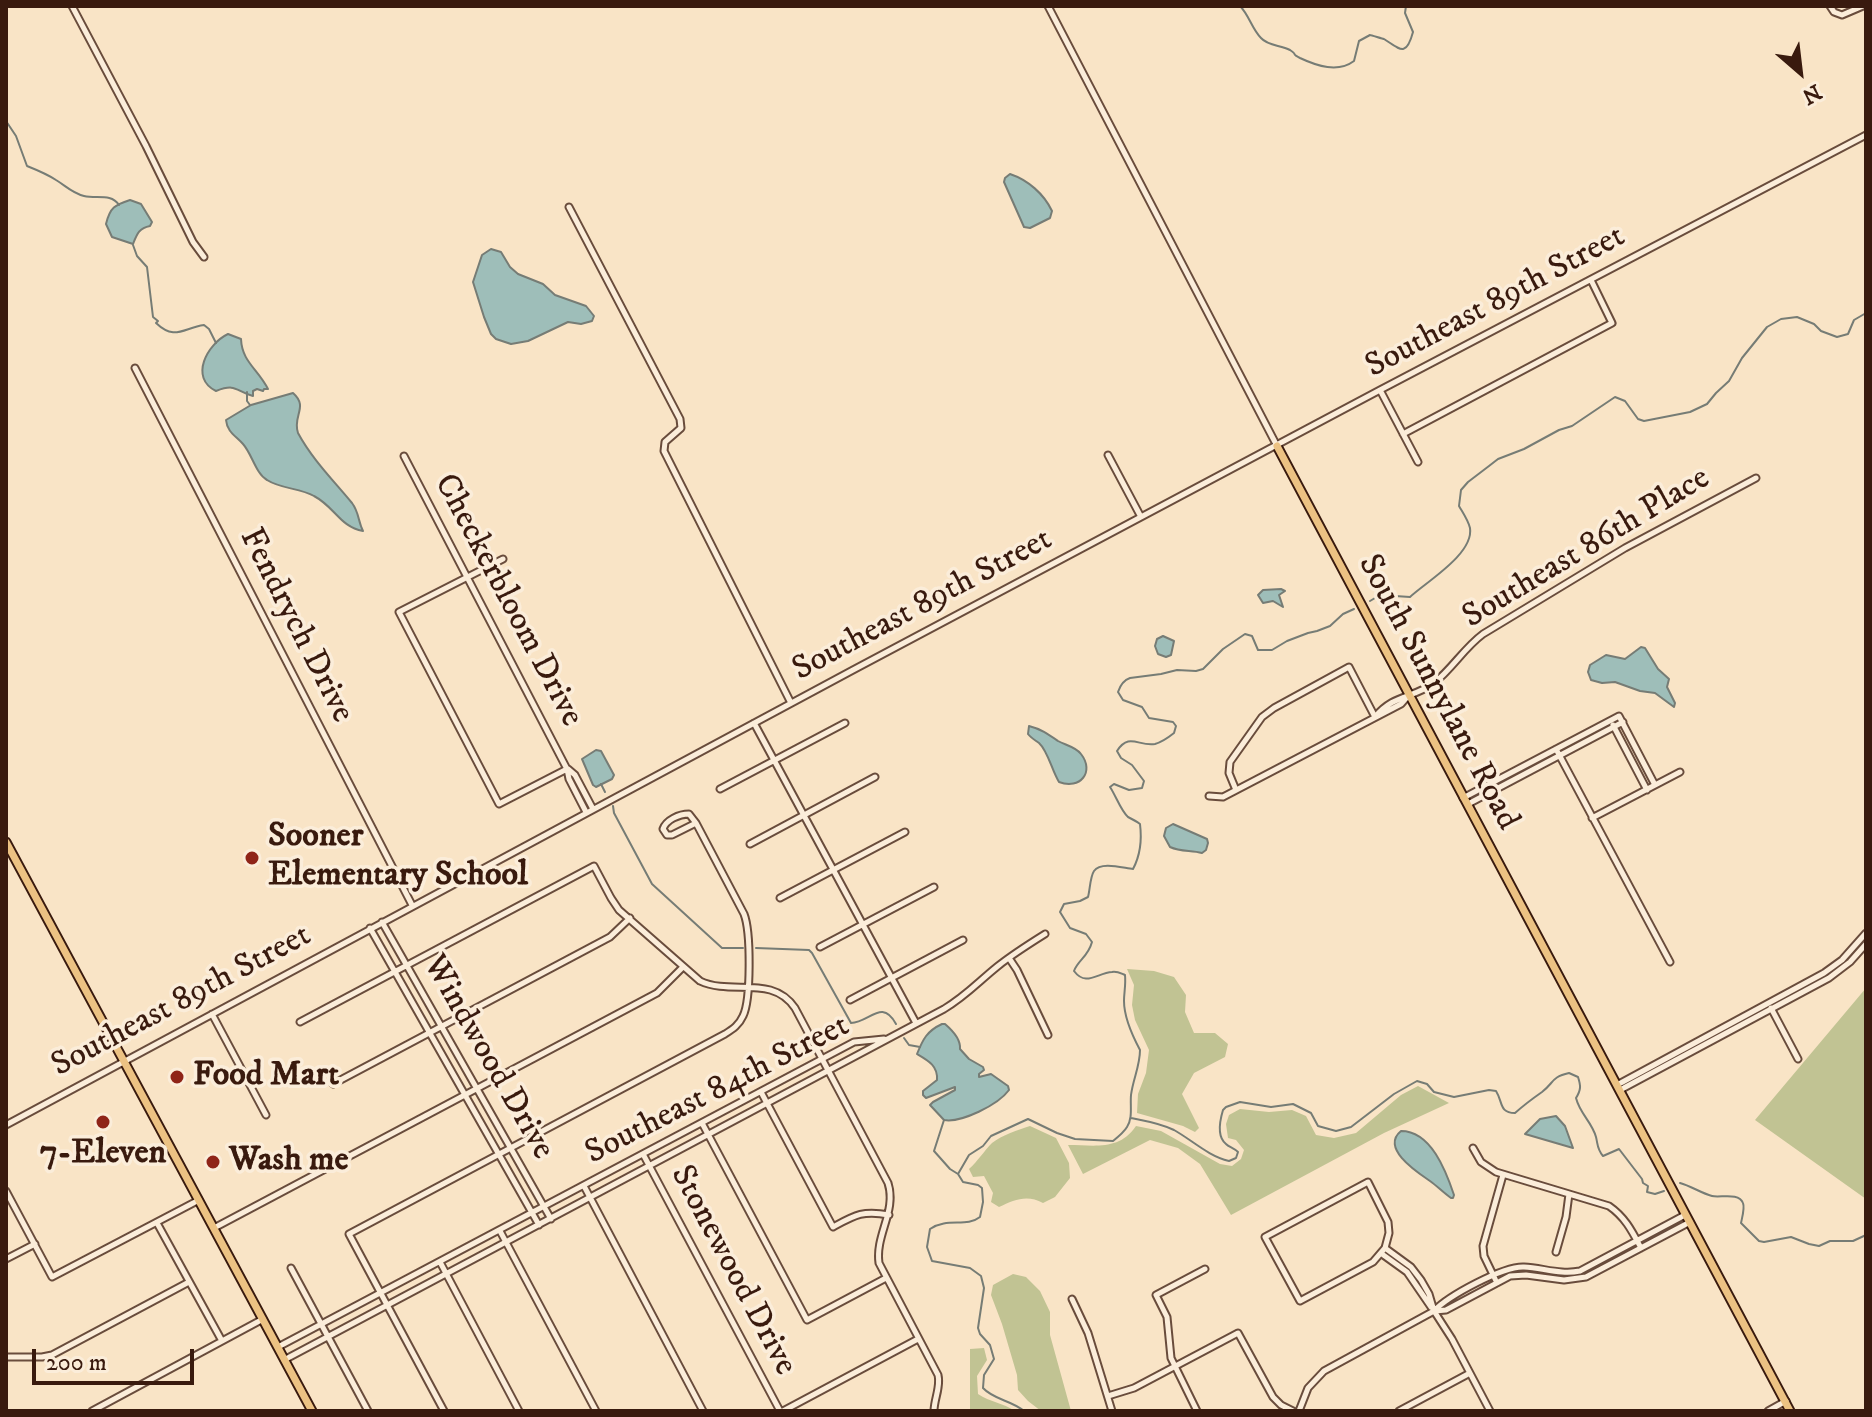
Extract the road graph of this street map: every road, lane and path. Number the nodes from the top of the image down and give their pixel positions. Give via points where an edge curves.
1 (72, 6) edge
2 (1048, 6) edge
3 (1830, 6) edge
4 (1863, 6) edge
5 (1866, 135) edge
6 (569, 207) dead end
7 (204, 257) dead end
8 (1591, 280) junction
9 (135, 368) dead end
10 (1380, 390) junction
11 (1403, 434) junction
12 (1277, 446) junction
13 (1108, 455) dead end
14 (404, 456) dead end
15 (1418, 462) dead end
16 (1756, 478) dead end
17 (1141, 517) junction
18 (503, 559) dead end
19 (468, 577) junction
20 (1409, 696) junction
21 (791, 703) junction
22 (1375, 717) junction
23 (754, 723) junction
24 (845, 723) dead end
25 (1612, 724) junction
26 (1558, 752) junction
27 (774, 762) junction
28 (567, 769) junction
29 (1680, 772) dead end
30 (875, 777) dead end
31 (1655, 785) junction
32 (720, 789) dead end
33 (1236, 790) junction
34 (1647, 790) junction
35 (1209, 796) dead end
36 (1465, 801) junction
37 (593, 809) junction
38 (586, 812) junction
39 (804, 816) junction
40 (1592, 818) junction
41 (696, 823) junction
42 (905, 832) dead end
43 (6, 842) edge
44 (750, 844) dead end
45 (833, 870) junction
46 (934, 887) dead end
47 (780, 898) dead end
48 (412, 905) junction
49 (630, 918) junction
50 (382, 922) junction
51 (862, 925) junction
52 (370, 928) junction
53 (1866, 933) edge
54 (1045, 934) dead end
55 (963, 940) dead end
56 (1864, 943) edge
57 (820, 947) dead end
58 (1009, 958) junction
59 (1670, 962) dead end
60 (407, 965) junction
61 (683, 967) junction
62 (395, 972) junction
63 (891, 979) junction
64 (747, 988) junction
65 (850, 1000) dead end
66 (1770, 1007) junction
67 (211, 1013) junction
68 (300, 1022) dead end
69 (916, 1023) junction
70 (443, 1027) junction
71 (430, 1034) junction
72 (1048, 1035) dead end
73 (885, 1039) junction
74 (822, 1059) junction
75 (1798, 1059) dead end
76 (124, 1061) junction
77 (829, 1070) junction
78 (333, 1084) dead end
79 (477, 1088) junction
80 (1619, 1088) junction
81 (761, 1092) junction
82 (465, 1095) junction
83 (768, 1103) junction
84 (266, 1115) dead end
85 (702, 1123) junction
86 (6, 1125) edge
87 (709, 1135) junction
88 (511, 1148) junction
89 (1473, 1148) dead end
90 (499, 1154) junction
91 (643, 1154) junction
92 (649, 1166) junction
93 (1503, 1175) junction
94 (584, 1186) junction
95 (6, 1191) edge
96 (1569, 1194) junction
97 (590, 1198) junction
98 (199, 1200) junction
99 (544, 1207) junction
100 (532, 1213) junction
101 (889, 1215) junction
102 (1688, 1218) junction
103 (551, 1219) junction
104 (157, 1223) junction
105 (539, 1225) junction
106 (214, 1228) junction
107 (500, 1231) junction
108 (1637, 1241) junction
109 (506, 1242) junction
110 (35, 1244) junction
111 (1641, 1248) junction
112 (1383, 1251) junction
113 (1556, 1252) dead end
114 (6, 1259) edge
115 (440, 1262) junction
116 (291, 1268) dead end
117 (1205, 1269) dead end
118 (447, 1274) junction
119 (1493, 1276) junction
120 (886, 1278) junction
121 (189, 1282) junction
122 (1497, 1283) junction
123 (381, 1293) junction
124 (1072, 1299) dead end
125 (388, 1305) junction
126 (1434, 1311) junction
127 (263, 1319) junction
128 (321, 1324) junction
129 (328, 1336) junction
130 (918, 1339) junction
131 (222, 1341) junction
132 (277, 1348) junction
133 (6, 1357) edge
134 (284, 1360) junction
135 (1175, 1366) junction
136 (1470, 1373) junction
137 (1108, 1396) junction
138 (1786, 1401) junction
139 (92, 1411) edge
140 (312, 1411) edge
141 (368, 1411) edge
142 (444, 1411) edge
143 (519, 1411) edge
144 (596, 1411) edge
145 (703, 1411) edge
146 (781, 1411) edge
147 (934, 1411) edge
148 (1112, 1411) edge
149 (1197, 1411) edge
150 (1296, 1411) edge
151 (1399, 1411) edge
152 (1490, 1411) edge
153 (1768, 1411) edge
154 (1792, 1411) edge

1 - 7 street
2 - 12 street, South Sunnylane Road
3 - 4 street via 1840,14
5 - 8 street, Southeast 89th Street
6 - 21 street via 680,419 681,428 665,442 664,451
8 - 10 street, Southeast 89th Street
8 - 11 street via 1612,323
9 - 48 street, Fendrych Drive
10 - 11 street
10 - 12 street, Southeast 89th Street
11 - 15 street
12 - 17 street, Southeast 89th Street
12 - 20 main road, South Sunnylane Road
13 - 17 street
14 - 19 street, Checkerbloom Drive
16 - 20 street, Southeast 86th Place via 1625,548 1483,634 1436,681
17 - 21 street, Southeast 89th Street
18 - 19 street
19 - 28 street, Checkerbloom Drive
19 - 28 street via 399,612 499,804
20 - 22 street, Southeast 86th Place
20 - 36 main road, South Sunnylane Road
21 - 23 street, Southeast 89th Street
22 - 33 street, Southeast 86th Place
22 - 33 street via 1349,667 1262,717 1230,762
23 - 27 street
23 - 37 street, Southeast 89th Street
24 - 27 street
25 - 26 street
25 - 31 street via 1621,719
25 - 34 street
26 - 36 street
26 - 40 street
27 - 32 street
27 - 39 street
28 - 37 street, Checkerbloom Drive
28 - 38 street, Checkerbloom Drive
29 - 31 street
30 - 39 street
31 - 34 street
33 - 35 street, Southeast 86th Place via 1223,797
34 - 40 street
36 - 80 main road, South Sunnylane Road
37 - 38 street, Southeast 89th Street
38 - 48 street, Southeast 89th Street
39 - 44 street
39 - 45 street
40 - 59 street
41 - 41 street via 685,814 663,829 669,836
41 - 64 street via 747,921
42 - 45 street
43 - 76 main road
45 - 47 street
45 - 51 street
46 - 51 street
48 - 50 street, Southeast 89th Street
49 - 60 street via 614,902 594,866
49 - 61 street
49 - 70 street via 610,937
50 - 52 street, Southeast 89th Street
50 - 60 street, Windwood Drive
51 - 57 street
51 - 63 street
52 - 62 street, Windwood Drive
52 - 67 street, Southeast 89th Street
53 - 56 street
54 - 58 street, Southeast 84th Street
55 - 63 street
56 - 66 street via 1814,983
58 - 69 street, Southeast 84th Street via 965,996
58 - 72 street
60 - 62 street
60 - 70 street, Windwood Drive
61 - 64 street via 704,984
61 - 79 street via 657,993
62 - 68 street
62 - 71 street, Windwood Drive
63 - 65 street
63 - 69 street
64 - 74 street via 771,990 789,999
64 - 88 street via 745,1012 729,1031
66 - 75 street
66 - 80 street
67 - 76 street, Southeast 89th Street
67 - 84 street
69 - 73 street, Southeast 84th Street
70 - 71 street
70 - 79 street, Windwood Drive
71 - 78 street
71 - 82 street, Windwood Drive
73 - 74 street, Southeast 84th Street via 854,1042
73 - 77 street, Southeast 84th Street
74 - 77 street
74 - 81 street, Southeast 84th Street
76 - 86 street, Southeast 89th Street
76 - 98 main road
77 - 83 street, Southeast 84th Street
77 - 101 street via 888,1183
79 - 82 street
79 - 88 street, Windwood Drive
80 - 102 main road, South Sunnylane Road
81 - 83 street
81 - 85 street, Southeast 84th Street
82 - 90 street, Windwood Drive
82 - 106 street
83 - 87 street, Southeast 84th Street
83 - 101 street via 833,1227 866,1212
85 - 87 street
85 - 91 street, Southeast 84th Street
87 - 92 street, Southeast 84th Street
87 - 120 street via 807,1320
88 - 90 street
88 - 99 street, Windwood Drive
89 - 93 street via 1481,1162
90 - 100 street, Windwood Drive
90 - 123 street via 349,1234
91 - 92 street, Stonewood Drive
91 - 94 street, Southeast 84th Street
92 - 97 street, Southeast 84th Street
92 - 146 street, Stonewood Drive
93 - 96 street
93 - 119 street via 1483,1246
94 - 97 street
94 - 99 street, Southeast 84th Street
95 - 110 street
96 - 108 street via 1614,1209
96 - 113 street
97 - 103 street, Southeast 84th Street
97 - 145 street
98 - 104 street
98 - 106 main road
99 - 100 street, Southeast 84th Street
99 - 103 street, Windwood Drive
100 - 105 street, Windwood Drive
100 - 107 street, Southeast 84th Street
101 - 120 street via 878,1252
102 - 108 street
102 - 111 street
102 - 138 main road, South Sunnylane Road
103 - 105 street, Southeast 84th Street
104 - 110 street via 52,1277
104 - 121 street
105 - 109 street, Southeast 84th Street
106 - 127 main road
107 - 109 street
107 - 115 street, Southeast 84th Street
108 - 111 street
108 - 119 street via 1573,1272 1517,1267
109 - 118 street, Southeast 84th Street
109 - 144 street
110 - 114 street
111 - 122 street via 1579,1279 1518,1275
112 - 112 street via 1388,1222 1368,1182 1265,1237 1300,1301
112 - 126 street via 1407,1272
115 - 118 street
115 - 123 street, Southeast 84th Street
116 - 128 street
117 - 135 street via 1156,1295 1167,1317
118 - 125 street, Southeast 84th Street
118 - 143 street
119 - 122 street
119 - 126 street
120 - 130 street
121 - 131 street
121 - 133 street via 52,1355
122 - 126 street
123 - 125 street
123 - 128 street, Southeast 84th Street
124 - 137 street
125 - 129 street, Southeast 84th Street
125 - 142 street
126 - 136 street
126 - 150 street via 1324,1371
127 - 131 street
127 - 132 main road
128 - 129 street
128 - 132 street, Southeast 84th Street
129 - 134 street, Southeast 84th Street
129 - 141 street
130 - 146 street
130 - 147 street via 939,1379
131 - 139 street
132 - 134 main road
134 - 140 main road
135 - 137 street
135 - 149 street
135 - 150 street via 1238,1333 1273,1397
136 - 151 street
136 - 152 street
137 - 148 street
138 - 153 street
138 - 154 main road, South Sunnylane Road

